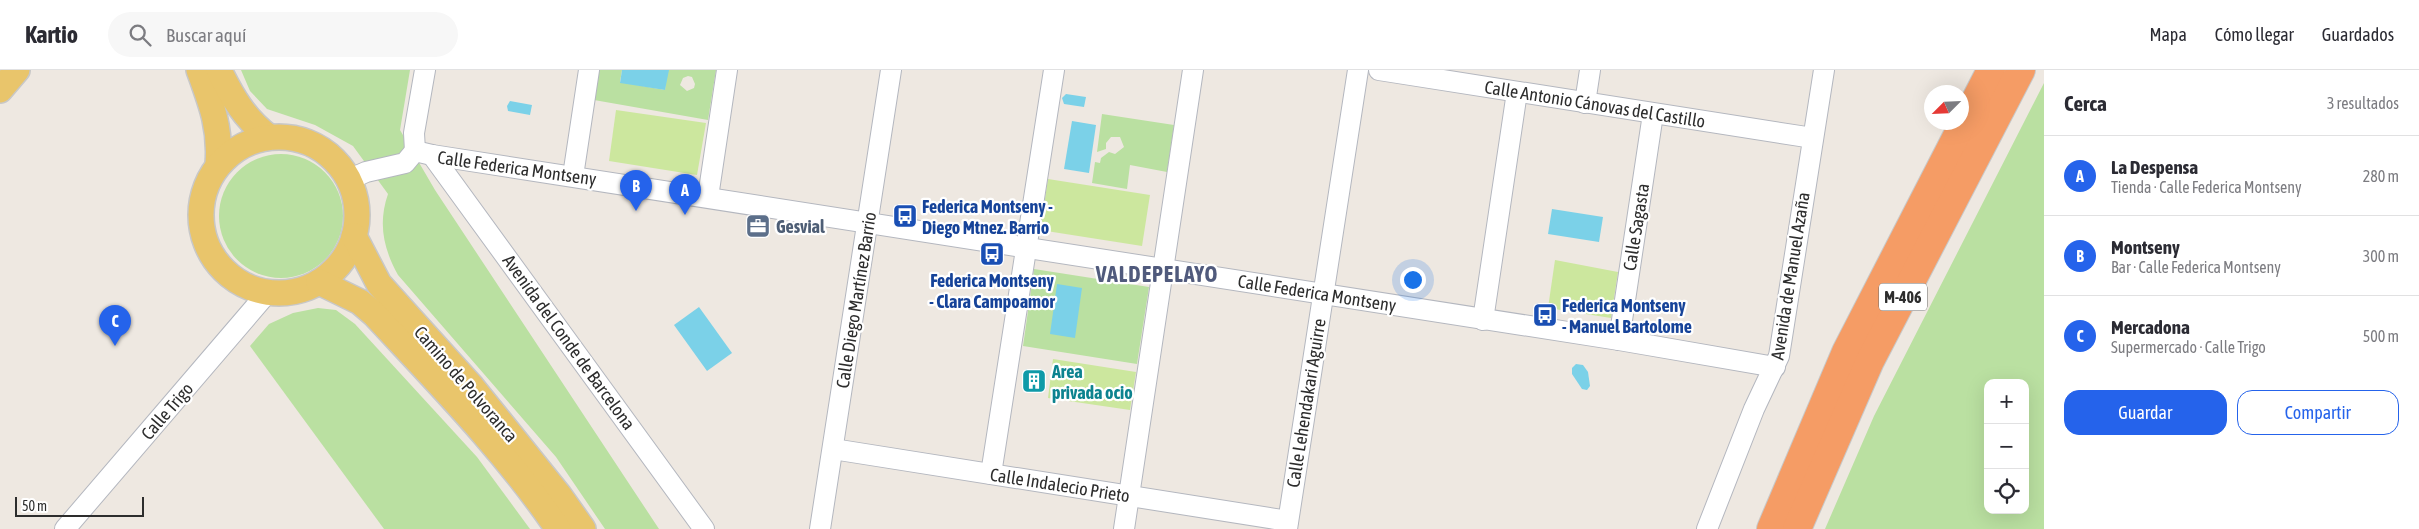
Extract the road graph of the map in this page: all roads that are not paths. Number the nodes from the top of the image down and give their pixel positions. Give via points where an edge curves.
1 (18, 70) edge
2 (198, 70) edge
3 (219, 70) edge
4 (424, 70) edge
5 (589, 70) edge
6 (727, 70) edge
7 (891, 70) edge
8 (1054, 70) edge
9 (1194, 70) edge
10 (1358, 70) edge
11 (1378, 70) edge
12 (1590, 70) edge
13 (1824, 70) edge
14 (1991, 70) edge
15 (2021, 70) edge
16 (0, 90) edge
17 (1517, 92) junction
18 (1585, 103) junction
19 (1653, 114) junction
20 (269, 138) junction
21 (1812, 138) junction
22 (423, 153) junction
23 (218, 164) junction
24 (573, 176) junction
25 (348, 180) junction
26 (708, 197) junction
27 (867, 222) junction
28 (354, 236) junction
29 (1027, 247) junction
30 (1163, 269) junction
31 (319, 282) junction
32 (268, 292) junction
33 (1323, 293) junction
34 (1483, 320) junction
35 (1619, 340) junction
36 (1775, 367) junction
37 (833, 449) junction
38 (991, 474) junction
39 (1128, 496) junction
40 (1287, 525) edge
41 (65, 529) edge
42 (558, 529) edge
43 (583, 529) edge
44 (704, 529) edge
45 (820, 529) edge
46 (1124, 529) edge
47 (1707, 529) edge
48 (1771, 529) edge
49 (1798, 529) edge

1 - 16 main road
2 - 23 main road via 216,117
3 - 20 main road via 236,105
4 - 22 street via 414,133
5 - 24 street
6 - 26 street
7 - 27 street, Calle Diego Martínez Barrio
8 - 29 street
9 - 30 street
10 - 33 street, Calle Lehendakari Aguirre
11 - 17 street, Calle Antonio Cánovas del Castillo
12 - 18 street
13 - 21 street, Avenida de Manuel Azaña
14 - 48 highway, M-406 via 1846,352
15 - 49 highway, M-406 via 1870,362
17 - 18 street, Calle Antonio Cánovas del Castillo
17 - 34 street
18 - 19 street, Calle Antonio Cánovas del Castillo
19 - 21 street, Calle Antonio Cánovas del Castillo
19 - 35 street, Calle Sagasta
20 - 23 main road via 240,147
20 - 25 main road via 292,138 324,152
21 - 36 street, Avenida de Manuel Azaña
22 - 24 street, Calle Federica Montseny
22 - 25 street via 405,163 366,172
22 - 44 street, Avenida del Conde de Barcelona
23 - 32 main road via 202,204 202,228 210,251 225,271 245,285
24 - 26 street, Calle Federica Montseny
25 - 28 main road via 356,197
26 - 27 street, Calle Federica Montseny
27 - 29 street, Calle Federica Montseny
27 - 37 street, Calle Diego Martínez Barrio
28 - 31 main road via 334,270
28 - 43 main road, Camino de Polvoranca via 379,284 472,387
29 - 30 street, Calle Federica Montseny
29 - 38 street
30 - 33 street, Calle Federica Montseny
30 - 39 street
31 - 32 main road via 294,291
31 - 42 main road, Camino de Polvoranca via 360,302 374,314 481,430
32 - 41 street, Calle Trigo
33 - 34 street, Calle Federica Montseny
33 - 40 street, Calle Lehendakari Aguirre
34 - 35 street, Calle Federica Montseny
35 - 36 street, Calle Federica Montseny
36 - 47 street, Avenida de Manuel Azaña via 1754,409
37 - 38 street, Calle Indalecio Prieto
37 - 45 street, Calle Diego Martínez Barrio
38 - 39 street, Calle Indalecio Prieto
39 - 40 street, Calle Indalecio Prieto
39 - 46 street

